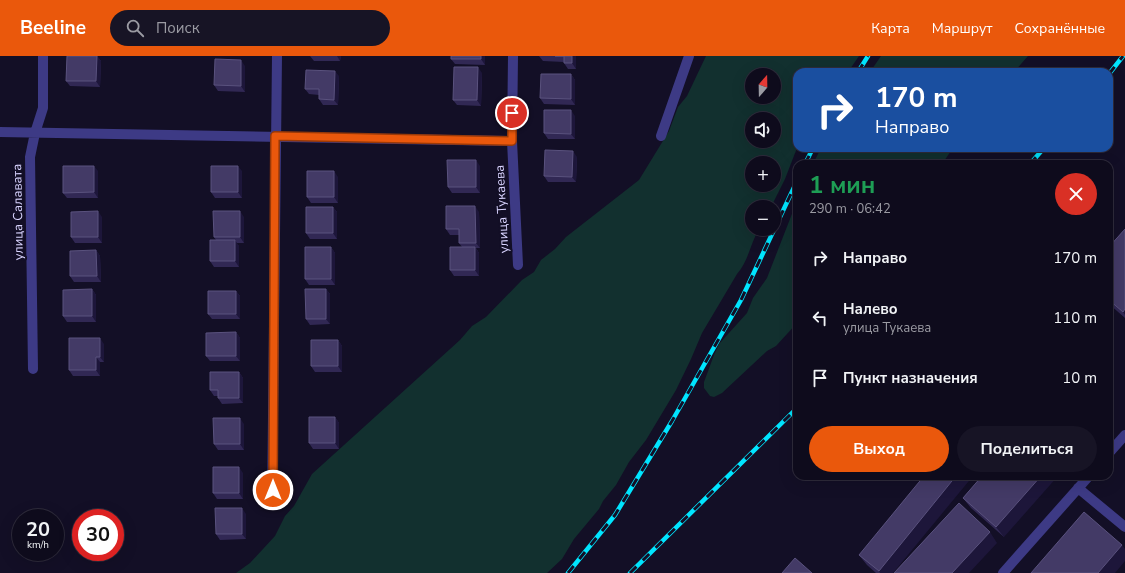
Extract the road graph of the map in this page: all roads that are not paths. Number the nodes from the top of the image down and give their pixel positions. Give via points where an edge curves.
1 (43, 56) edge
2 (277, 56) edge
3 (512, 56) edge
4 (689, 56) edge
5 (0, 132) edge
6 (35, 133) junction
7 (275, 136) junction
8 (661, 136) dead end
9 (512, 141) junction
10 (518, 265) dead end
11 (33, 369) dead end
12 (1125, 435) edge
13 (1113, 448) edge
14 (1085, 480) edge
15 (1078, 488) junction
16 (272, 505) dead end
17 (1124, 524) edge
18 (1003, 573) edge

1 - 6 street, улица Салавата via 43,108
2 - 7 street
3 - 9 street, улица Тукаева
4 - 8 street
5 - 6 street
6 - 7 street
6 - 11 street, улица Салавата via 30,157
7 - 9 street
7 - 16 street
9 - 10 street, улица Тукаева
12 - 13 street
14 - 15 street
15 - 17 street
15 - 18 street

